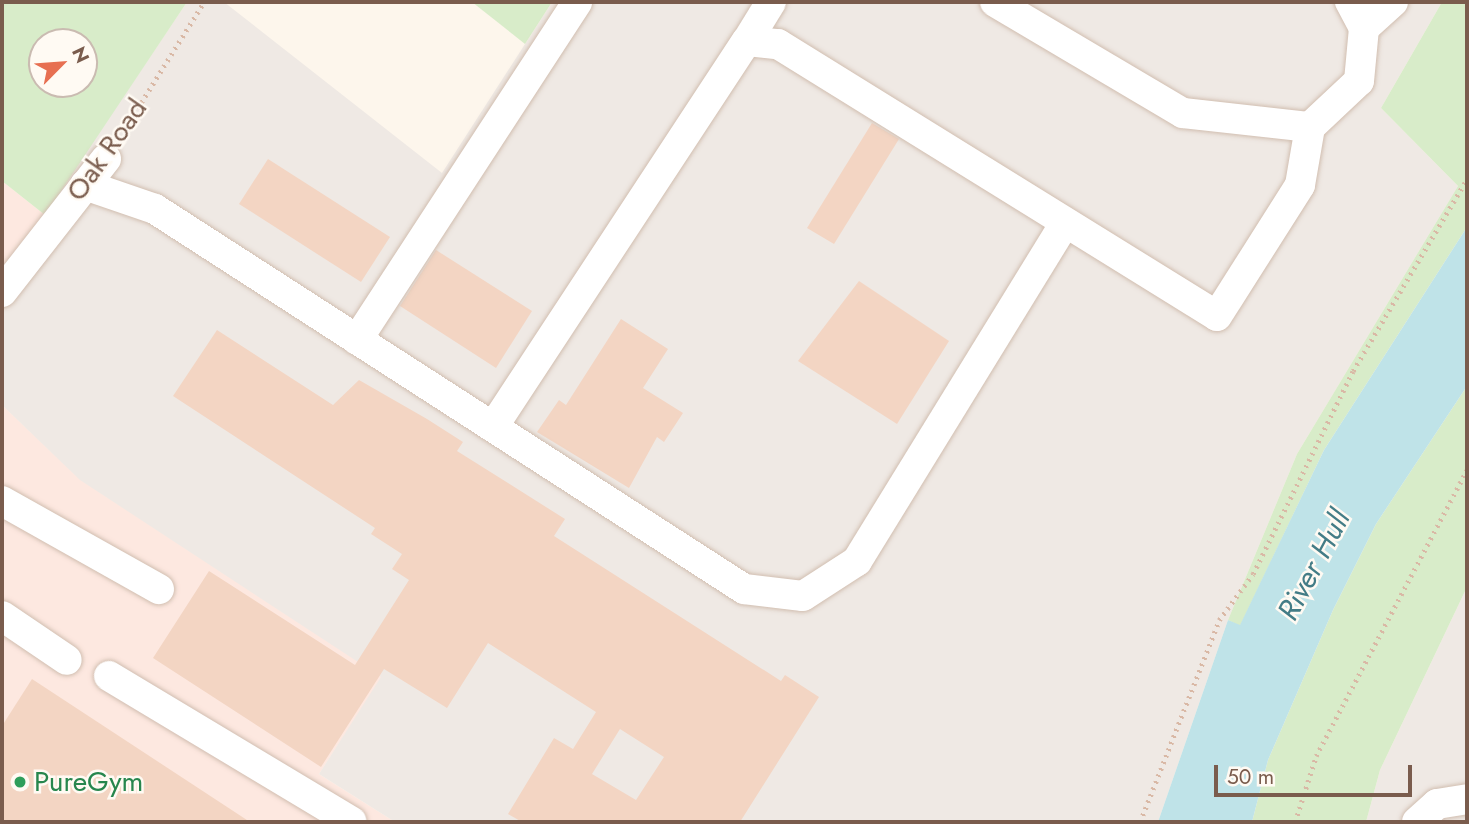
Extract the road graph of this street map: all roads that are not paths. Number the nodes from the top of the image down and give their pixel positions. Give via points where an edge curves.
1 (577, 2) edge
2 (771, 2) edge
3 (995, 2) edge
4 (1350, 2) edge
5 (1393, 2) edge
6 (1364, 28) junction
7 (747, 41) junction
8 (1310, 127) junction
9 (106, 159) road end
10 (85, 186) junction
11 (1063, 226) junction
12 (4, 283) edge
13 (357, 340) junction
14 (493, 427) junction
15 (2, 502) edge
16 (159, 589) dead end
17 (2, 616) edge
18 (67, 660) dead end
19 (109, 676) dead end
20 (1467, 799) edge
21 (352, 822) edge
22 (1417, 822) edge

1 - 13 street
2 - 7 street
3 - 8 street via 1183,113
4 - 6 street
5 - 6 street
6 - 8 street via 1359,80
7 - 11 street via 778,44
7 - 14 street
8 - 11 street via 1300,185 1217,316
9 - 10 street, Oak Road
10 - 12 street, Oak Road
10 - 13 street via 155,209
11 - 14 street via 857,561 803,596 744,589
13 - 14 street
15 - 16 street
17 - 18 street
19 - 21 street
20 - 22 street via 1437,804

